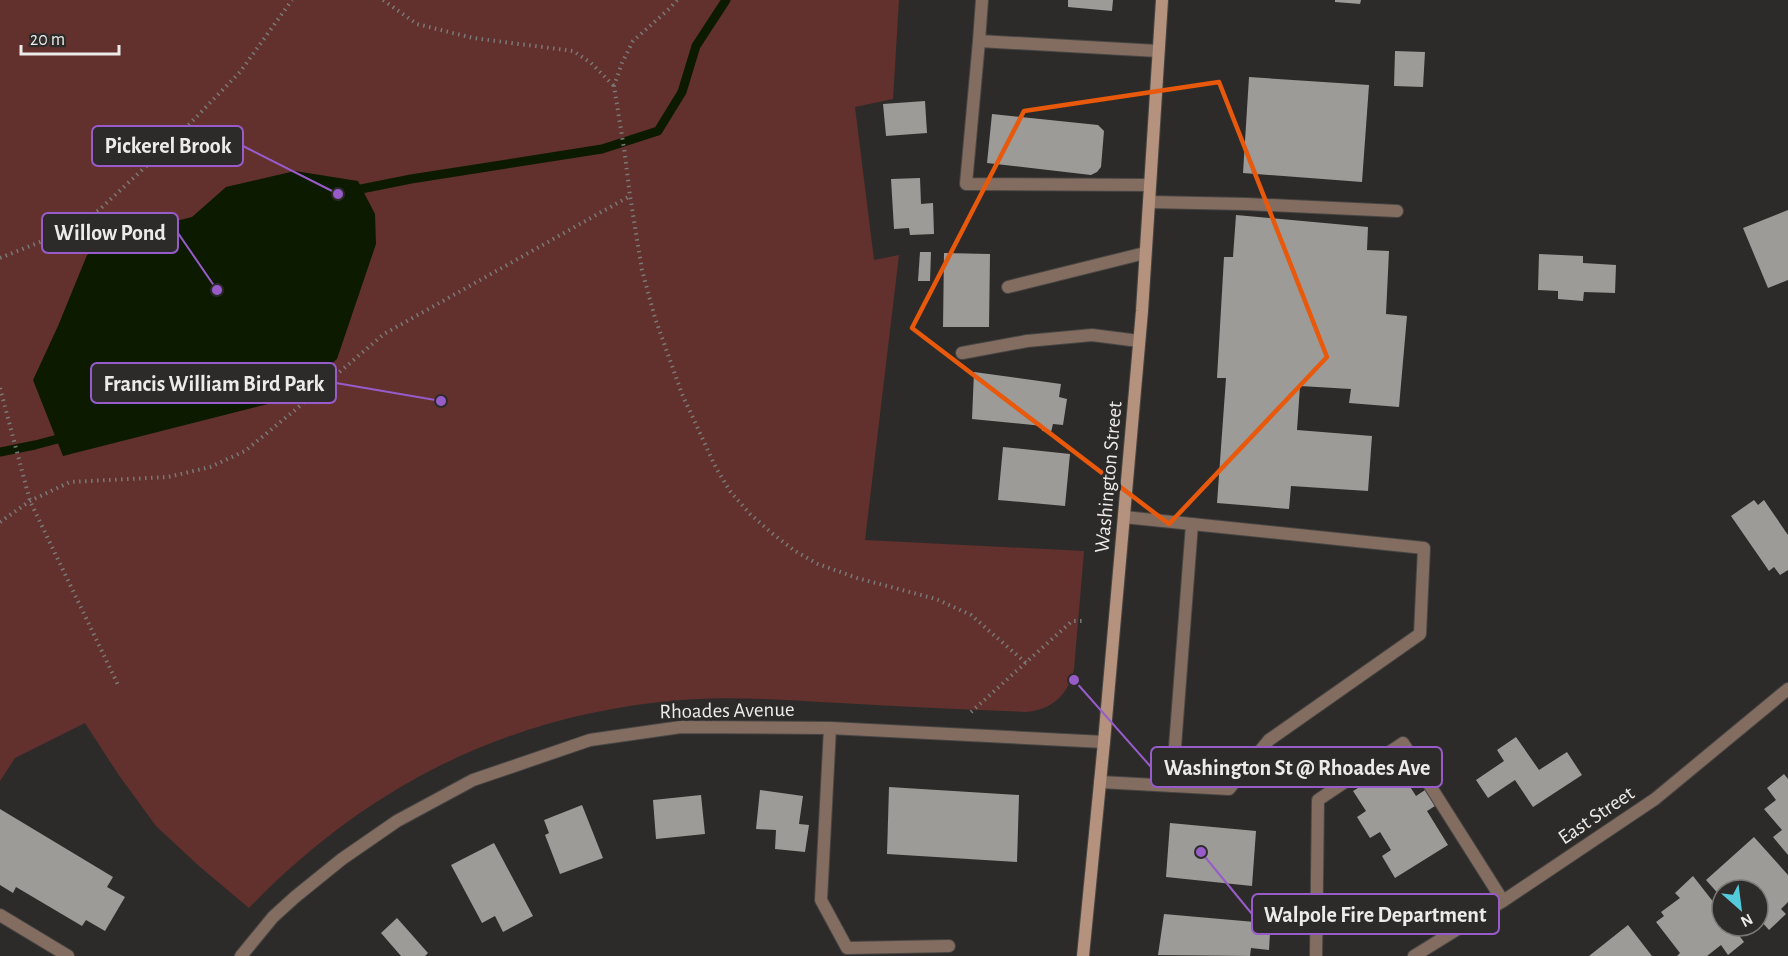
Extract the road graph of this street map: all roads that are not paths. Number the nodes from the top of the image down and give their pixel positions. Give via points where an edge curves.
1 (982, 0) edge
2 (1162, 0) edge
3 (979, 40) junction
4 (1158, 51) junction
5 (1150, 185) junction
6 (1149, 202) junction
7 (1396, 211) dead end
8 (1146, 253) junction
9 (1008, 287) dead end
10 (1139, 341) junction
11 (962, 353) dead end
12 (1124, 517) junction
13 (1192, 524) junction
14 (1788, 689) edge
15 (830, 728) junction
16 (1104, 741) junction
17 (1100, 782) junction
18 (1172, 786) junction
19 (1503, 901) junction
20 (0, 915) edge
21 (949, 946) dead end
22 (68, 956) edge
23 (241, 956) edge
24 (1083, 956) edge
25 (1316, 956) edge
26 (1414, 956) edge

1 - 3 street
2 - 4 main road, Washington Street
3 - 4 street
3 - 5 street via 966,184
4 - 5 main road, Washington Street
5 - 6 main road, Washington Street
6 - 7 street
6 - 8 main road, Washington Street
8 - 9 street
8 - 10 main road, Washington Street
10 - 11 street via 1092,335
10 - 12 main road, Washington Street
12 - 13 street
12 - 16 main road, Washington Street
13 - 18 street
13 - 18 street via 1424,548 1420,634 1269,740 1229,789
14 - 19 street, East Street via 1655,799
15 - 16 street, Rhoades Avenue
15 - 21 street via 821,900 826,910 847,948
15 - 23 street, Rhoades Avenue via 681,727 590,740 472,780 397,821 342,858 273,917
16 - 17 main road, Washington Street
17 - 18 street
17 - 24 main road, Washington Street
19 - 25 street via 1403,743 1318,800
19 - 26 street, East Street
20 - 22 street

